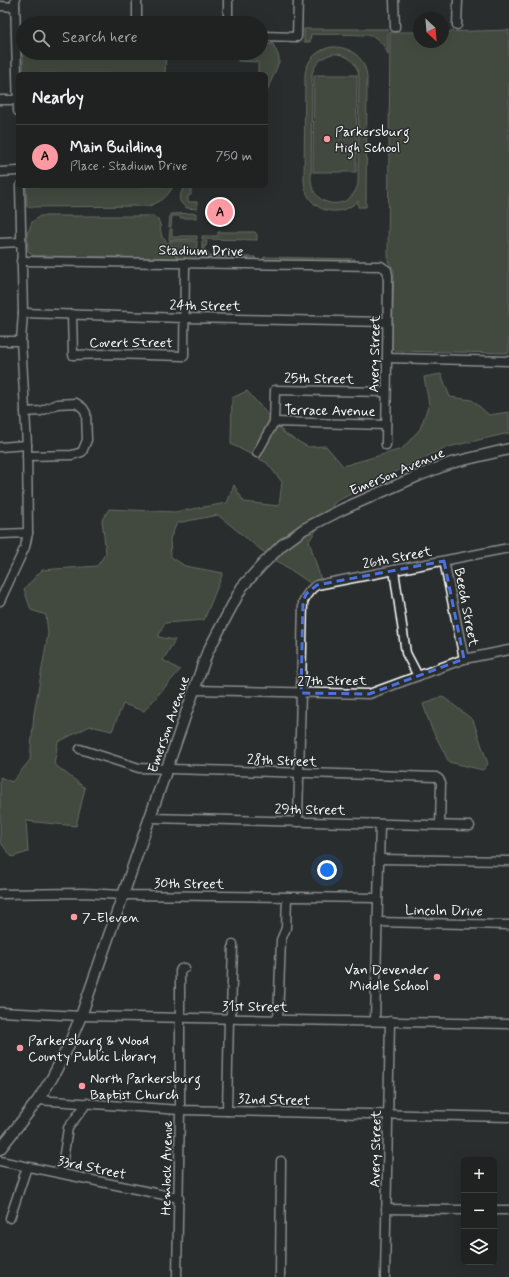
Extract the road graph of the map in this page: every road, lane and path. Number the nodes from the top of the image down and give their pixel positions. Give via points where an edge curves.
1 (137, 0) edge
2 (228, 0) edge
3 (298, 0) edge
4 (394, 0) edge
5 (458, 0) edge
6 (15, 3) edge
7 (0, 6) edge
8 (17, 16) edge
9 (137, 16) edge
10 (228, 16) edge
11 (457, 25) dead end
12 (395, 27) dead end
13 (268, 36) edge
14 (19, 60) edge
15 (19, 72) edge
16 (0, 100) edge
17 (16, 100) edge
18 (0, 172) edge
19 (16, 172) edge
20 (20, 188) edge
21 (21, 242) junction
22 (0, 244) edge
23 (21, 261) junction
24 (185, 263) junction
25 (382, 266) joint
26 (23, 313) junction
27 (72, 314) junction
28 (184, 318) junction
29 (387, 322) junction
30 (0, 341) edge
31 (21, 341) junction
32 (387, 358) junction
33 (509, 361) edge
34 (386, 392) junction
35 (25, 412) junction
36 (274, 422) junction
37 (386, 424) junction
38 (27, 445) junction
39 (386, 445) dead end
40 (0, 446) edge
41 (509, 449) edge
42 (258, 453) dead end
43 (27, 456) junction
44 (0, 534) edge
45 (28, 534) junction
46 (509, 548) edge
47 (444, 561) junction
48 (394, 570) junction
49 (0, 601) edge
50 (509, 650) edge
51 (464, 658) junction
52 (418, 676) junction
53 (195, 690) junction
54 (301, 693) junction
55 (80, 749) dead end
56 (167, 769) junction
57 (298, 773) junction
58 (150, 818) junction
59 (298, 822) junction
60 (380, 824) junction
61 (440, 825) junction
62 (470, 826) dead end
63 (379, 859) junction
64 (509, 861) edge
65 (0, 894) edge
66 (123, 895) junction
67 (287, 897) junction
68 (378, 898) junction
69 (378, 922) junction
70 (509, 925) edge
71 (233, 944) dead end
72 (185, 968) dead end
73 (0, 1012) edge
74 (81, 1016) junction
75 (181, 1018) junction
76 (228, 1018) junction
77 (278, 1019) junction
78 (376, 1021) junction
79 (390, 1022) junction
80 (509, 1024) edge
81 (38, 1100) junction
82 (87, 1103) junction
83 (180, 1110) junction
84 (227, 1111) junction
85 (388, 1115) junction
86 (509, 1117) edge
87 (0, 1149) edge
88 (281, 1160) dead end
89 (0, 1161) edge
90 (27, 1167) junction
91 (61, 1174) junction
92 (179, 1198) junction
93 (386, 1209) junction
94 (461, 1210) edge
95 (497, 1210) edge
96 (509, 1210) edge
97 (10, 1218) dead end
98 (178, 1277) edge
99 (280, 1277) edge
100 (385, 1277) edge

1 - 9 street
2 - 10 street
3 - 13 street via 298,37
4 - 12 street
5 - 11 street
6 - 7 street
6 - 8 street
14 - 15 street
16 - 17 street
18 - 19 street
20 - 21 street
21 - 22 street
21 - 23 street
23 - 24 street, Stadium Drive
23 - 26 street
24 - 25 street, Stadium Drive
24 - 28 street, Covert Street
25 - 29 street, Avery Street via 388,275
26 - 27 street, 24th Street
26 - 31 street
27 - 28 street, 24th Street
27 - 28 street, Covert Street via 73,355 184,356
28 - 29 street, 24th Street
29 - 32 street, Avery Street
30 - 31 street
31 - 35 street
32 - 33 street
32 - 34 street, Avery Street
34 - 36 street, 25th Street via 275,390
34 - 37 street, Avery Street
35 - 38 street
35 - 43 street via 41,411 57,404 76,403 86,414 87,433 82,452
36 - 37 street, Terrace Avenue
36 - 42 street
37 - 39 street, Avery Street
38 - 40 street
38 - 43 street
41 - 53 main road, Emerson Avenue via 451,463 414,477 304,529 282,546 242,587 207,653
43 - 45 street
44 - 45 street
45 - 49 street via 25,547
46 - 47 street, 26th Street
47 - 48 street, 26th Street
47 - 51 street, Beech Street
48 - 52 street via 406,653
48 - 54 street, 26th Street via 317,585 306,594 303,602
50 - 51 street, 27th Street
51 - 52 street, 27th Street
52 - 54 street, 27th Street via 370,694
53 - 54 street, 27th Street
53 - 56 main road, Emerson Avenue
54 - 57 street
55 - 56 street, 28th Street via 139,768
56 - 57 street, 28th Street
56 - 58 main road, Emerson Avenue
57 - 59 street
57 - 61 street, 28th Street via 436,777 441,783
58 - 59 street, 29th Street
58 - 66 main road, Emerson Avenue
59 - 60 street, 29th Street
60 - 61 street, 29th Street
60 - 63 street
61 - 62 street, 29th Street
63 - 64 street
63 - 68 street
65 - 66 street, 30th Street
66 - 67 street, 30th Street
66 - 74 main road, Emerson Avenue
67 - 68 street, 30th Street
67 - 77 street via 286,928 281,940
68 - 69 street
69 - 70 street, Lincoln Drive
69 - 78 street
71 - 76 street via 231,1014
72 - 75 street, Hemlock Avenue via 180,971
73 - 74 street, 31st Street
74 - 75 street, 31st Street
74 - 81 main road, Emerson Avenue via 68,1049
75 - 76 street, 31st Street
75 - 83 street, Hemlock Avenue
76 - 77 street, 31st Street
76 - 84 street
77 - 78 street, 31st Street
78 - 79 street, 31st Street
79 - 80 street, 31st Street
79 - 85 street, Avery Street
81 - 82 street, 32nd Street
81 - 87 main road, Emerson Avenue
82 - 83 street, 32nd Street
82 - 91 street via 68,1128
83 - 84 street, 32nd Street
83 - 92 street, Hemlock Avenue
84 - 85 street, 32nd Street
85 - 86 street, 32nd Street
85 - 93 street, Avery Street
88 - 99 street
89 - 90 street, 33rd Street
90 - 91 street, 33rd Street
90 - 97 street
91 - 92 street, 33rd Street
92 - 98 street, Hemlock Avenue
93 - 94 street
93 - 100 street, Avery Street
95 - 96 street

